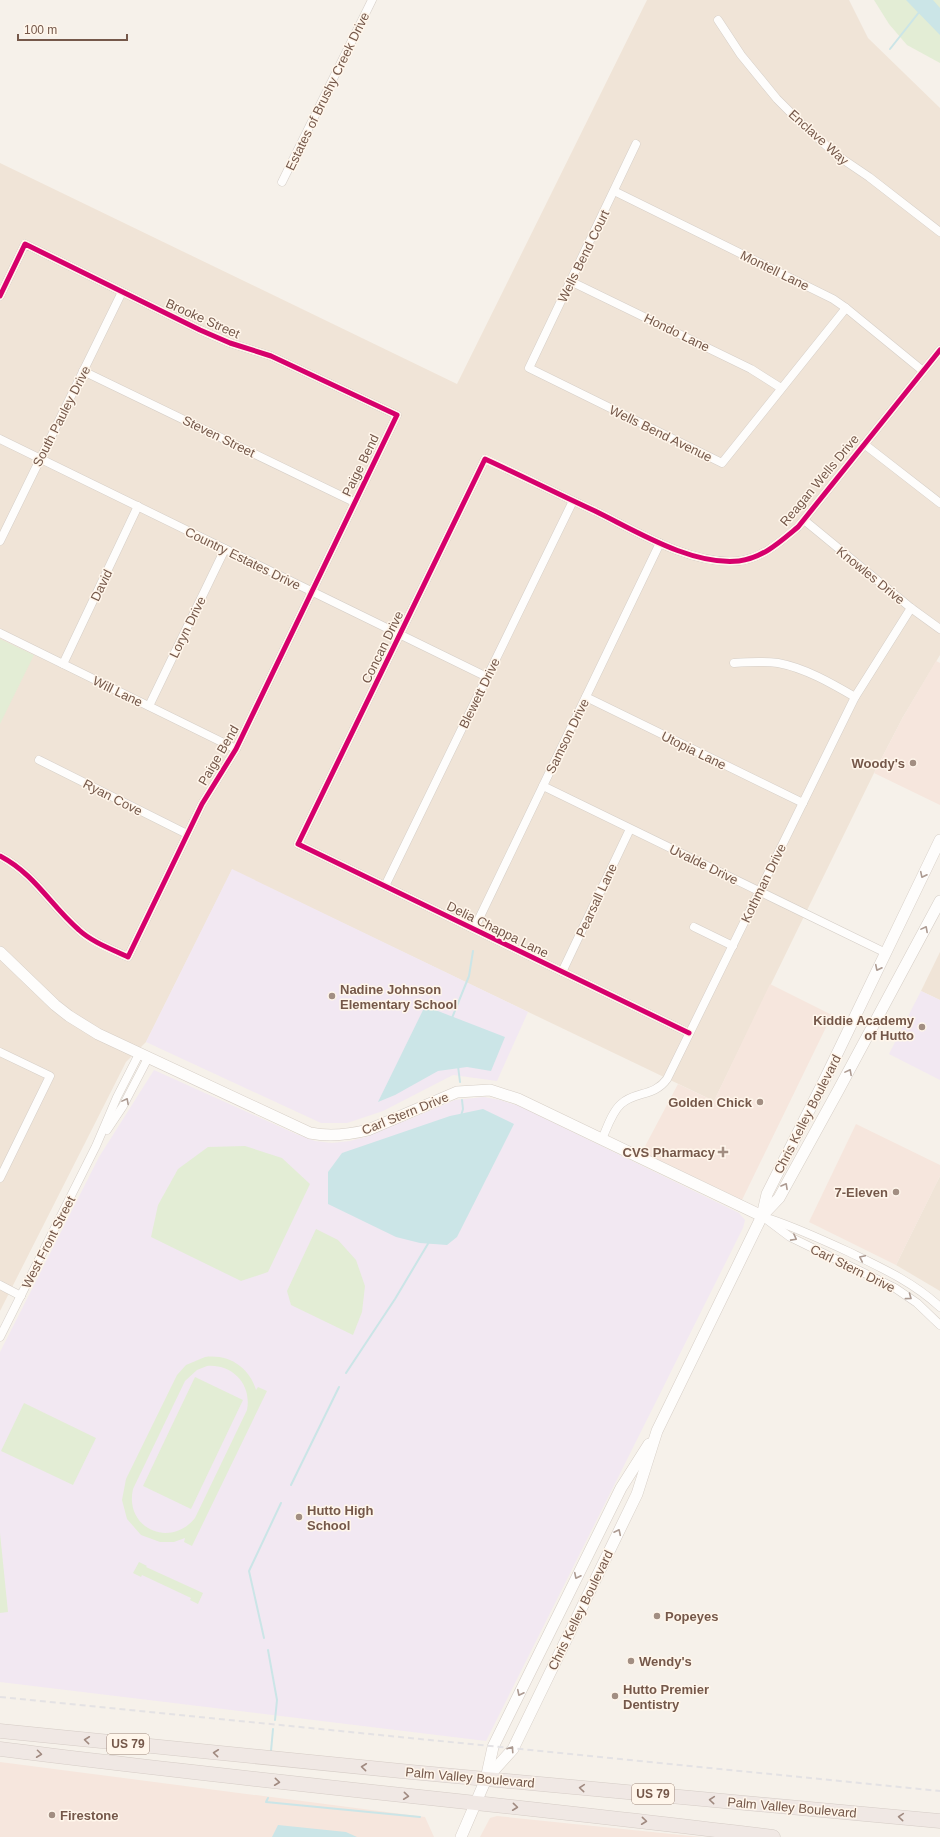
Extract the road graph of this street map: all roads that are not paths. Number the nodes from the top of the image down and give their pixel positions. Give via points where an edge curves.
1 (372, 0) edge
2 (718, 20) dead end
3 (636, 144) dead end
4 (282, 182) dead end
5 (614, 191) junction
6 (940, 232) edge
7 (570, 281) junction
8 (122, 292) junction
9 (0, 296) edge
10 (846, 308) junction
11 (940, 350) edge
12 (529, 368) joint
13 (83, 371) junction
14 (922, 371) junction
15 (781, 388) junction
16 (397, 415) joint
17 (0, 439) edge
18 (864, 444) junction
19 (40, 458) junction
20 (485, 459) joint
21 (573, 501) junction
22 (354, 502) junction
23 (940, 503) edge
24 (138, 506) junction
25 (804, 520) junction
26 (0, 541) edge
27 (660, 543) junction
28 (225, 549) junction
29 (312, 591) junction
30 (911, 608) junction
31 (940, 630) edge
32 (0, 633) edge
33 (400, 634) junction
34 (734, 663) dead end
35 (63, 664) junction
36 (487, 676) junction
37 (586, 697) junction
38 (855, 697) junction
39 (149, 706) junction
40 (236, 749) junction
41 (39, 760) dead end
42 (543, 786) junction
43 (803, 803) junction
44 (630, 828) junction
45 (187, 834) junction
46 (940, 840) edge
47 (298, 844) joint
48 (0, 856) edge
49 (384, 886) junction
50 (759, 891) junction
51 (940, 901) edge
52 (694, 927) dead end
53 (474, 929) junction
54 (732, 946) junction
55 (0, 952) edge
56 (886, 953) junction
57 (562, 972) junction
58 (689, 1033) junction
59 (0, 1052) edge
60 (144, 1056) junction
61 (602, 1139) junction
62 (2, 1167) edge
63 (0, 1178) edge
64 (762, 1216) junction
65 (0, 1285) edge
66 (21, 1296) junction
67 (940, 1307) edge
68 (940, 1325) edge
69 (0, 1337) edge
70 (657, 1431) junction
71 (0, 1731) edge
72 (0, 1749) edge
73 (486, 1779) junction
74 (476, 1803) junction
75 (940, 1821) edge
76 (461, 1837) edge
77 (773, 1837) edge

1 - 4 street, Estates of Brushy Creek Drive
2 - 6 street, Enclave Way via 772,93 804,126 838,156
3 - 5 street, Wells Bend Court
5 - 7 street, Wells Bend Court
5 - 10 street, Montell Lane via 817,290
7 - 12 street, Wells Bend Court
7 - 15 street, Hondo Lane via 751,369
8 - 9 street, Brooke Street via 25,244
8 - 13 street, South Pauley Drive
8 - 16 street, Brooke Street via 216,338 271,356
10 - 14 street, Montell Lane
10 - 15 street, Wells Bend Avenue
11 - 14 street, Reagan Wells Drive
12 - 15 street, Wells Bend Avenue via 722,464
13 - 19 street, South Pauley Drive
13 - 22 street, Steven Street
14 - 18 street, Reagan Wells Drive
16 - 22 street, Paige Bend
17 - 19 street, Country Estates Drive
18 - 23 street
18 - 25 street, Reagan Wells Drive
19 - 24 street, Country Estates Drive
19 - 26 street, South Pauley Drive
20 - 21 street, Reagan Wells Drive
20 - 33 street, Concan Drive
21 - 27 street, Reagan Wells Drive
21 - 36 street, Blewett Drive
22 - 29 street, Paige Bend
24 - 28 street, Country Estates Drive
24 - 35 street, David
25 - 27 street, Reagan Wells Drive via 774,547 740,561 719,561 699,557
25 - 30 street, Knowles Drive
27 - 37 street, Samson Drive
28 - 29 street, Country Estates Drive
28 - 39 street, Loryn Drive
29 - 33 street, Country Estates Drive
29 - 40 street, Paige Bend
30 - 31 street, Knowles Drive
30 - 38 street, Kothman Drive
32 - 35 street, Will Lane
33 - 36 street, Country Estates Drive
33 - 47 street, Concan Drive
34 - 38 street via 759,661 793,666
35 - 39 street, Will Lane
36 - 49 street, Blewett Drive
37 - 42 street, Samson Drive
37 - 43 street, Utopia Lane
38 - 43 street, Kothman Drive
39 - 40 street, Will Lane
40 - 45 street, Paige Bend
41 - 45 street, Ryan Cove
42 - 44 street, Uvalde Drive
42 - 53 street, Samson Drive
43 - 50 street, Kothman Drive
44 - 50 street, Uvalde Drive
44 - 57 street, Pearsall Lane
45 - 48 street, Paige Bend via 128,957 79,931 38,885
46 -> 56 main road, Chris Kelley Boulevard
47 - 49 street, Delia Chappa Lane
49 - 53 street, Delia Chappa Lane
50 - 54 street, Kothman Drive
50 - 56 street, Uvalde Drive
64 -> 51 main road, Chris Kelley Boulevard via 779,1198
52 - 54 street
53 - 57 street, Delia Chappa Lane
54 - 58 street, Kothman Drive
55 - 60 main road, Carl Stern Drive via 69,1016 98,1034
56 -> 64 main road, Chris Kelley Boulevard via 767,1194
57 - 58 street, Delia Chappa Lane
58 - 61 street, Kothman Drive via 662,1085 656,1090 622,1103
59 - 62 street via 50,1076
60 - 61 main road, Carl Stern Drive via 300,1129 317,1134 335,1136 355,1133 451,1094 479,1089 518,1099
60 - 66 street, West Front Street via 117,1097 96,1146
61 - 64 main road, Carl Stern Drive
62 - 63 street
67 -> 64 street, Carl Stern Drive via 912,1284 888,1270 795,1227
64 -> 68 street, Carl Stern Drive via 790,1237 895,1288 917,1303
64 - 70 main road, Chris Kelley Boulevard
65 - 66 street
66 - 69 street, West Front Street
70 -> 73 main road, Chris Kelley Boulevard via 621,1488 608,1514 494,1747
73 -> 70 main road, Chris Kelley Boulevard via 513,1749 637,1494
73 -> 71 highway, Palm Valley Boulevard / US 79
72 -> 74 highway, Palm Valley Boulevard / US 79 via 145,1768
73 - 74 main road, Chris Kelley Boulevard
75 -> 73 highway, Palm Valley Boulevard / US 79
74 - 76 main road, Chris Kelley Boulevard
74 -> 77 highway, Palm Valley Boulevard / US 79

